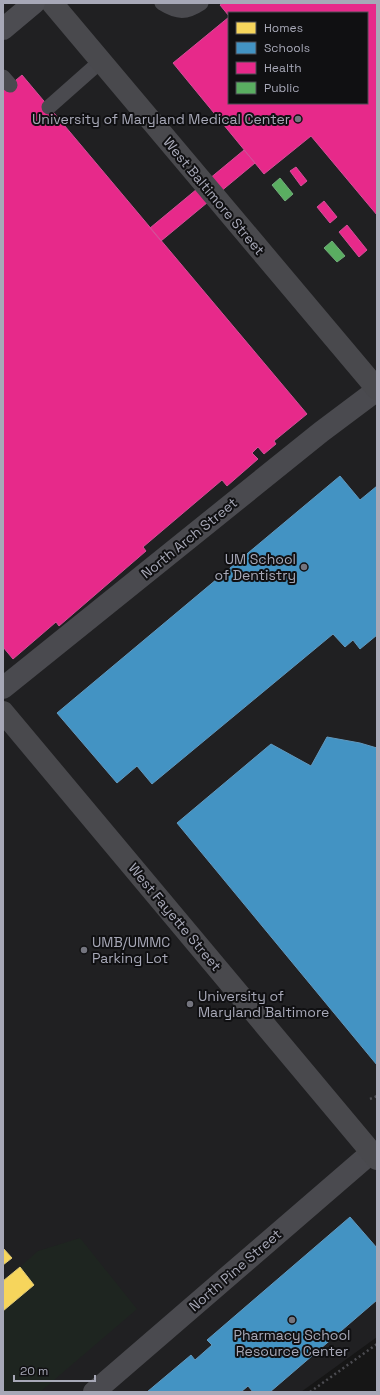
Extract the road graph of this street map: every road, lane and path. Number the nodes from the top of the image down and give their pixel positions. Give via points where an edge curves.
1 (34, 3) edge
2 (52, 3) edge
3 (162, 3) edge
4 (201, 3) edge
5 (3, 28) edge
6 (101, 61) junction
7 (49, 107) dead end
8 (377, 389) edge
9 (3, 688) edge
10 (3, 712) edge
11 (377, 1096) edge
12 (370, 1098) dead end
13 (375, 1153) edge
14 (377, 1344) edge
15 (94, 1392) edge
16 (310, 1392) edge

1 - 5 main road
2 - 6 main road, West Baltimore Street
3 - 4 lane via 178,11 186,11
6 - 7 lane
6 - 8 main road, West Baltimore Street
8 - 9 street, North Arch Street via 314,436
10 - 13 main road, West Fayette Street
11 - 12 path
13 - 15 street, North Pine Street
14 - 16 path

